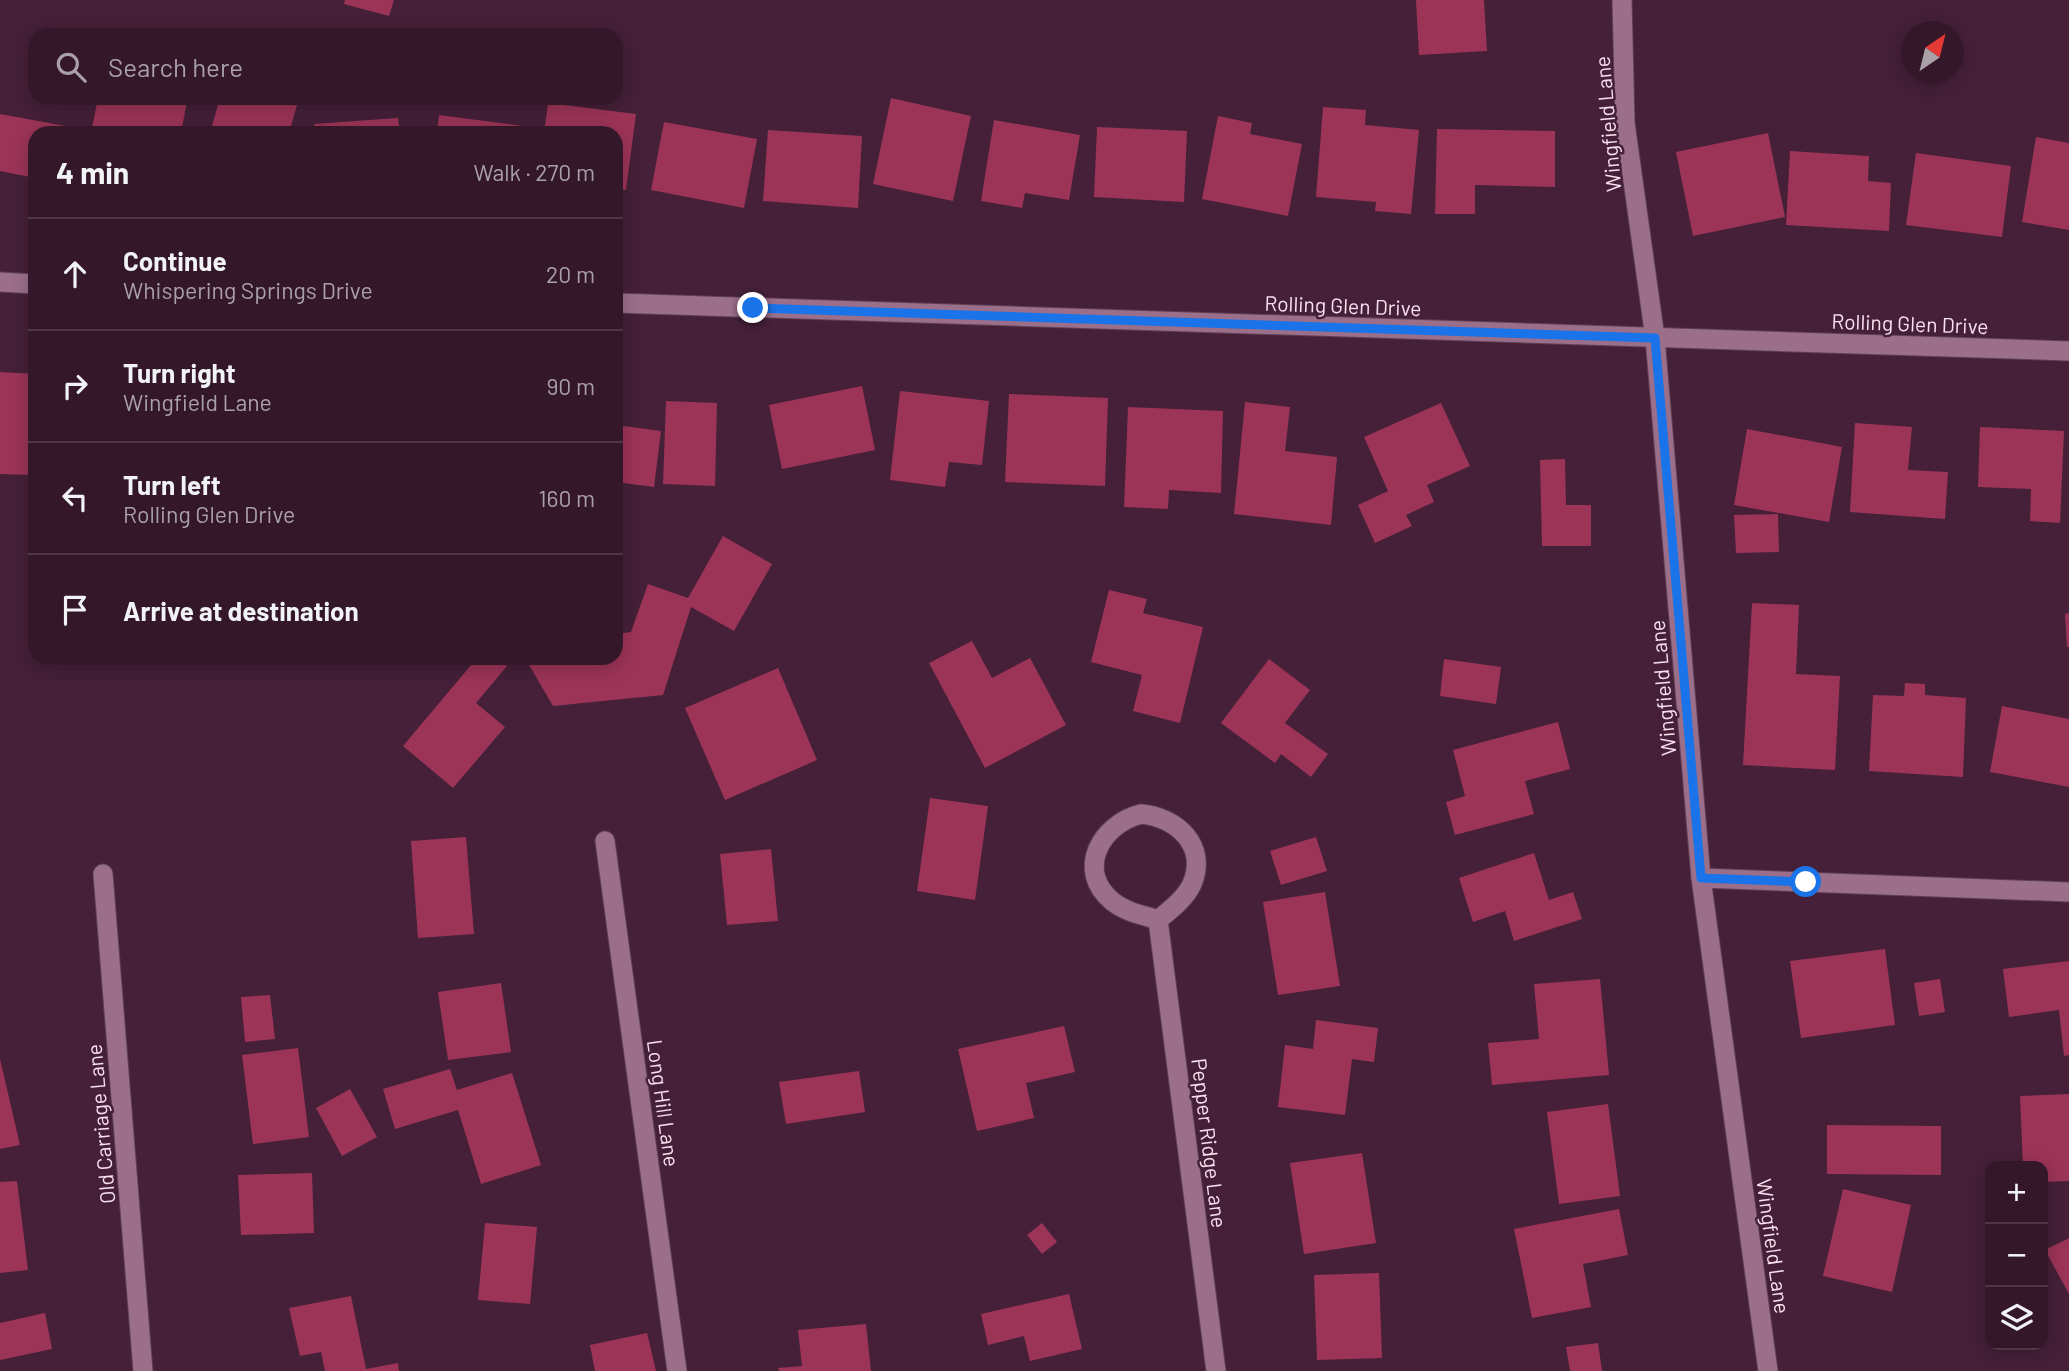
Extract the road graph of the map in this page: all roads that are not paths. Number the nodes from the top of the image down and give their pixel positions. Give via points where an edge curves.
1 (1622, 0) edge
2 (0, 282) edge
3 (28, 284) edge
4 (623, 303) edge
5 (1655, 338) junction
6 (2069, 351) edge
7 (606, 841) dead end
8 (103, 874) dead end
9 (1701, 878) junction
10 (2069, 892) edge
11 (1158, 920) junction
12 (143, 1371) edge
13 (677, 1371) edge
14 (1216, 1371) edge
15 (1768, 1371) edge

1 - 5 street, Wingfield Lane via 1625,123
2 - 3 street
4 - 5 street, Rolling Glen Drive
5 - 6 street, Rolling Glen Drive
5 - 9 street, Wingfield Lane
7 - 13 street, Long Hill Lane
8 - 12 street, Old Carriage Lane
9 - 10 street
9 - 15 street, Wingfield Lane
11 - 11 street via 1191,885 1194,850 1174,822 1141,814 1110,828 1095,858 1096,874 1112,901
11 - 14 street, Pepper Ridge Lane

